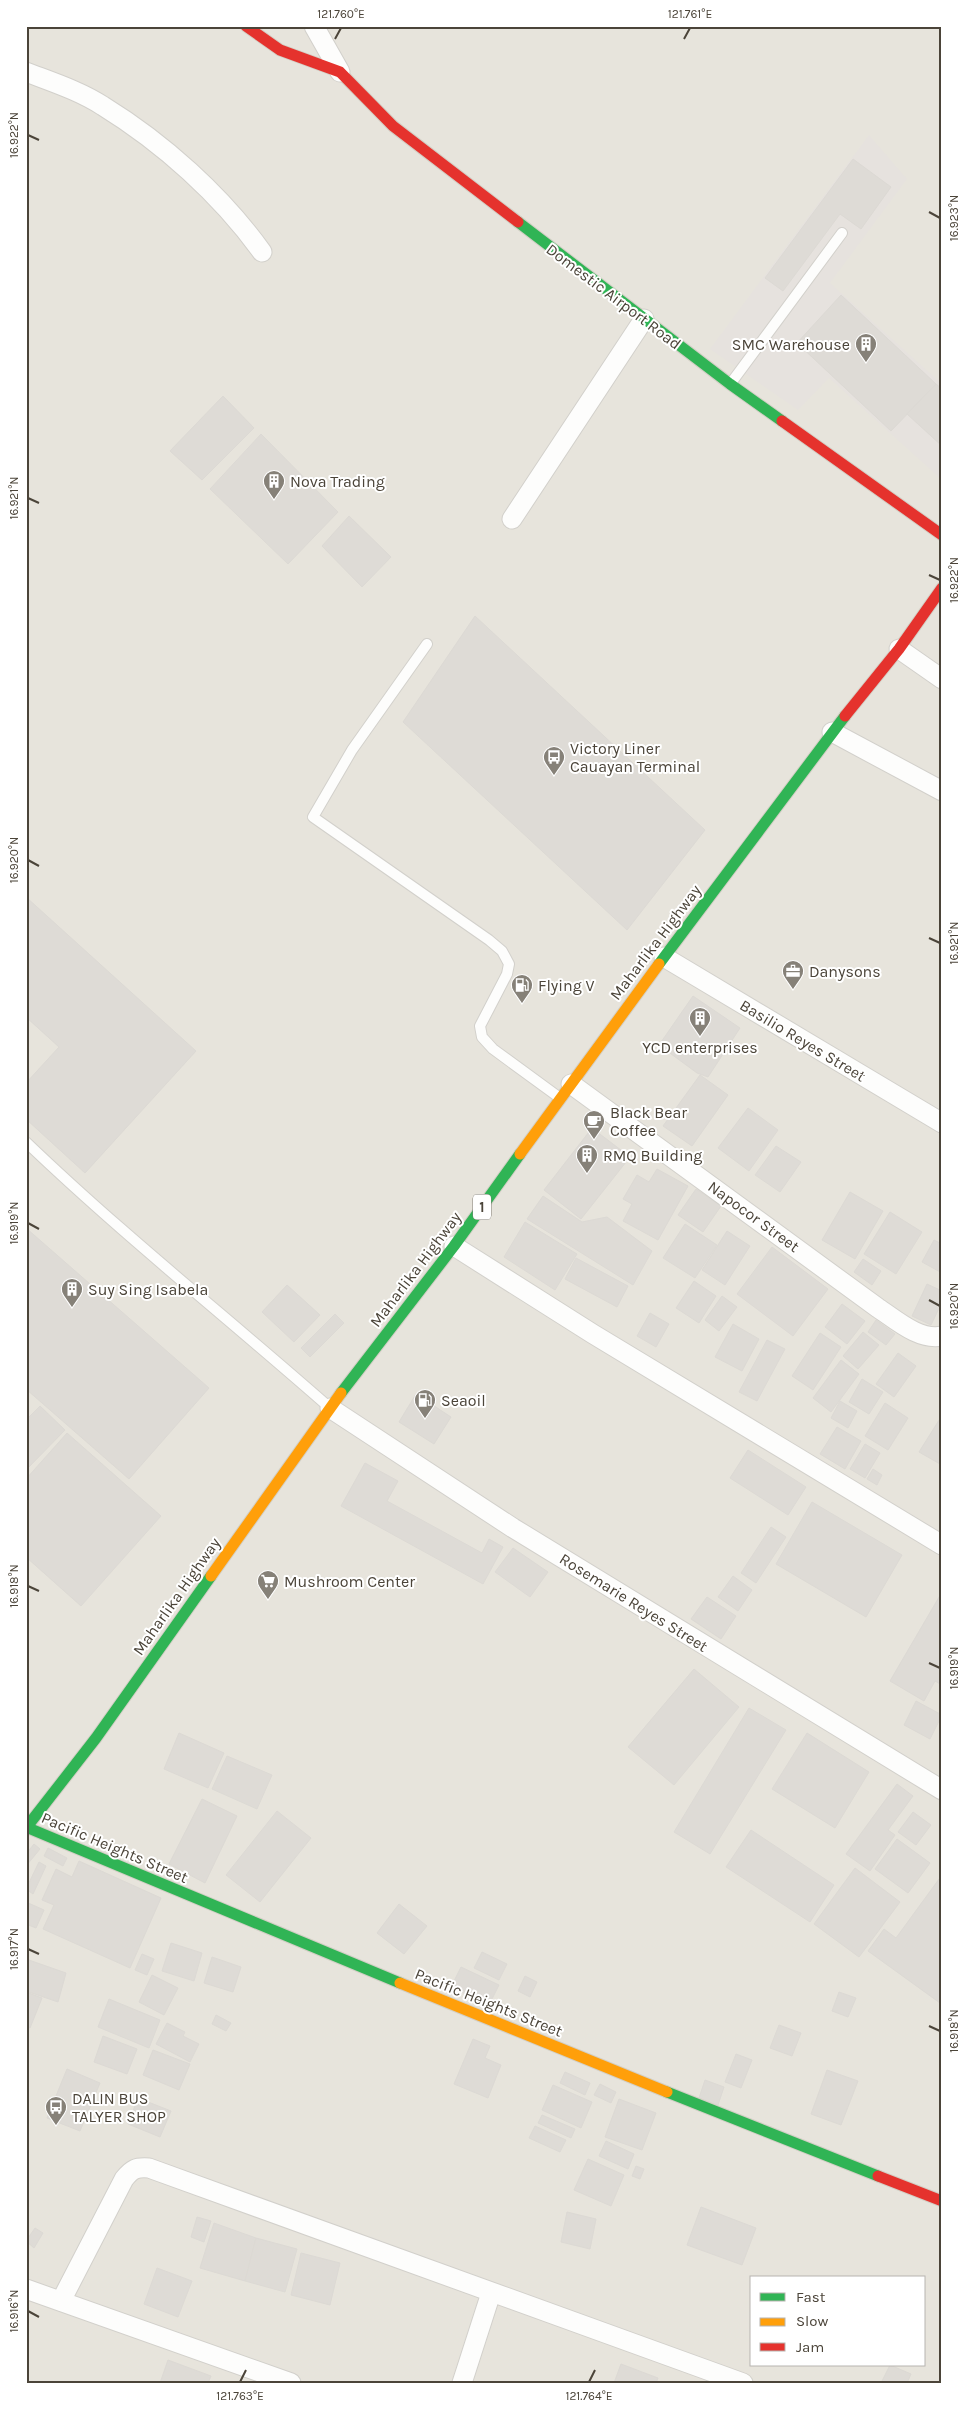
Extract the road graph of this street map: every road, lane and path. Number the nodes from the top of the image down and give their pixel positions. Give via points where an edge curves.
1 (246, 26) edge
2 (314, 26) edge
3 (26, 72) edge
4 (340, 72) junction
5 (842, 233) dead end
6 (262, 252) dead end
7 (644, 319) junction
8 (730, 384) junction
9 (512, 519) dead end
10 (942, 535) edge
11 (942, 588) edge
12 (427, 644) dead end
13 (899, 649) junction
14 (942, 679) edge
15 (832, 732) junction
16 (942, 791) edge
17 (664, 957) junction
18 (566, 1092) junction
19 (942, 1124) edge
20 (26, 1142) edge
21 (454, 1246) junction
22 (942, 1336) edge
23 (330, 1408) junction
24 (942, 1545) edge
25 (942, 1790) edge
26 (26, 1827) edge
27 (942, 2201) edge
28 (26, 2289) edge
29 (492, 2293) junction
30 (61, 2301) junction
31 (291, 2383) edge
32 (462, 2383) edge
33 (743, 2383) edge

1 - 4 main road via 280,50
2 - 4 street, Domestic Airport Road
3 - 6 street via 102,105 137,130 184,168 240,221
4 - 7 main road, Domestic Airport Road via 393,126
5 - 8 lane
7 - 8 main road, Domestic Airport Road
7 - 9 street
8 - 10 main road, Domestic Airport Road
11 - 13 main road, Maharlika Highway / 1
12 - 18 lane via 352,750 313,817 502,951 509,964 507,974 480,1026 482,1037 493,1049
13 - 14 street
13 - 15 main road, Maharlika Highway / 1
15 - 16 street
15 - 17 main road, Maharlika Highway / 1
17 - 18 main road, Maharlika Highway / 1
17 - 19 street, Basilio Reyes Street
18 - 21 main road, Maharlika Highway / 1
18 - 22 street, Napocor Street via 878,1308 916,1332
20 - 23 lane via 90,1203
21 - 23 main road, Maharlika Highway / 1
21 - 24 street
23 - 25 street, Rosemarie Reyes Street via 513,1528
23 - 26 main road, Maharlika Highway / 1 via 96,1738
26 - 27 main road, Pacific Heights Street via 540,2041
28 - 30 street
29 - 30 street via 149,2168 138,2167 124,2179
29 - 32 street
29 - 33 street
30 - 31 street

